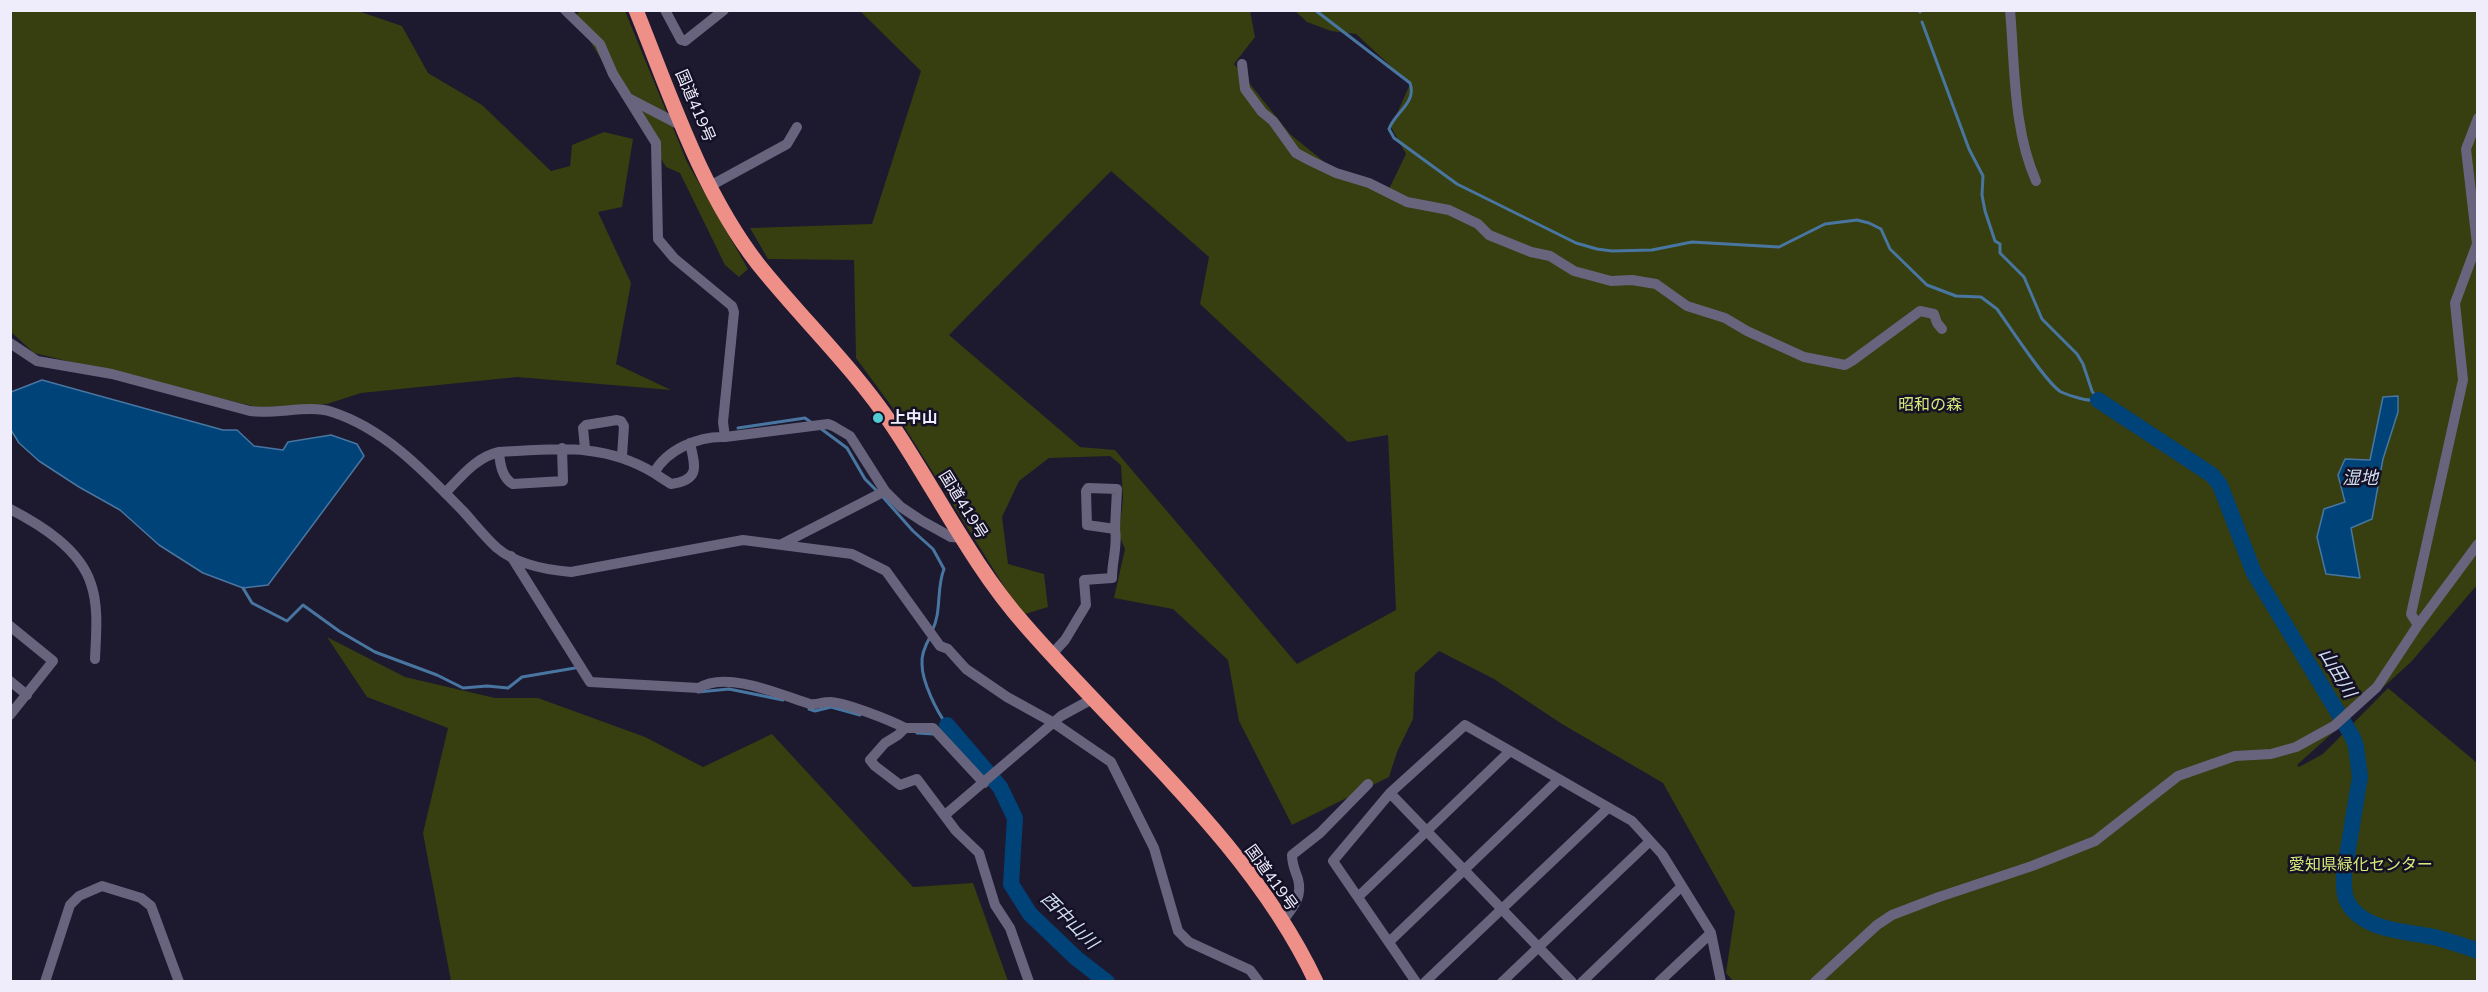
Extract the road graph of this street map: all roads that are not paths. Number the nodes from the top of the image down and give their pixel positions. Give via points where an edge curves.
1 (565, 10) edge
2 (636, 10) edge
3 (665, 10) edge
4 (724, 10) edge
5 (2010, 10) edge
6 (1242, 64) dead end
7 (630, 99) junction
8 (2478, 118) edge
9 (682, 126) junction
10 (797, 127) dead end
11 (2036, 181) dead end
12 (710, 186) junction
13 (1942, 329) dead end
14 (10, 343) edge
15 (725, 437) junction
16 (690, 443) junction
17 (562, 448) junction
18 (585, 448) junction
19 (499, 452) junction
20 (622, 456) junction
21 (654, 473) junction
22 (885, 491) junction
23 (445, 493) junction
24 (10, 509) edge
25 (1115, 529) junction
26 (963, 538) junction
27 (781, 544) junction
28 (2478, 544) edge
29 (511, 556) junction
30 (2418, 625) junction
31 (10, 626) edge
32 (1053, 654) junction
33 (95, 659) dead end
34 (10, 681) edge
35 (27, 694) junction
36 (1094, 698) junction
37 (10, 715) edge
38 (1054, 723) junction
39 (904, 728) junction
40 (1510, 751) junction
41 (1559, 779) junction
42 (985, 781) junction
43 (1368, 784) dead end
44 (1390, 793) junction
45 (1608, 808) junction
46 (945, 815) junction
47 (1427, 831) junction
48 (1650, 841) junction
49 (1465, 871) junction
50 (1682, 886) junction
51 (1358, 897) junction
52 (1503, 910) junction
53 (1281, 922) junction
54 (1711, 933) junction
55 (1389, 942) junction
56 (1538, 947) junction
57 (45, 981) edge
58 (179, 981) edge
59 (1029, 981) edge
60 (1259, 981) edge
61 (1316, 981) edge
62 (1416, 981) edge
63 (1425, 981) edge
64 (1502, 981) edge
65 (1572, 981) edge
66 (1582, 981) edge
67 (1659, 981) edge
68 (1721, 981) edge
69 (1815, 981) edge

1 - 7 street via 600,44
2 - 9 highway, 国道419号
3 - 4 street via 685,41
5 - 11 street via 2021,132
6 - 13 street via 1245,89 1296,153 1407,202 1449,210 1478,224 1489,235 1550,256 1574,271 1611,281 1656,284 1687,306 1710,311 1804,357 1831,364 1852,361 1920,311 1934,314
7 - 9 street
7 - 15 street via 656,143 658,239 734,312 723,422
8 - 30 street via 2466,149 2477,243 2454,303 2463,380 2411,614
9 - 12 highway, 国道419号
10 - 12 street via 787,144
12 - 26 highway, 国道419号 via 758,263 856,374
14 - 23 street via 37,361 112,374 250,411 330,411 383,437
15 - 16 street via 711,436
15 - 22 street via 828,424 850,436
16 - 21 street
16 - 21 street via 695,467 689,479 672,484
17 - 18 street
17 - 19 street
17 - 19 street via 563,481 513,484 501,467
18 - 20 street
18 - 20 street via 586,424 617,420 624,426
19 - 23 street via 487,454 475,463
20 - 21 street
22 - 26 street via 922,521 951,537
22 - 27 street
23 - 29 street via 498,549
24 - 33 street via 49,532 84,567 94,601
25 - 25 street via 1087,525 1088,488 1117,489
25 - 32 street via 1117,546 1112,578 1084,580 1086,604
26 - 32 highway, 国道419号 via 1024,624
27 - 29 street via 742,540 571,572 551,570
27 - 38 street via 852,554 880,567 940,646 1007,697
28 - 30 street
29 - 39 street via 590,682 699,688 709,681 745,683 810,704 830,702
30 - 69 street via 2377,687 2334,726 2296,747 2271,754 2235,756 2178,776 2095,841 1893,915
31 - 35 street via 53,661
32 - 36 highway, 国道419号
34 - 35 street
35 - 37 street
36 - 38 street
36 - 53 highway, 国道419号 via 1207,822 1263,892
38 - 42 street
38 - 60 street via 1112,762 1154,848 1178,931 1184,938 1250,970
39 - 42 street via 933,728
39 - 46 street via 870,760 900,785 917,779
40 - 41 street
40 - 44 street via 1465,725
40 - 47 street
41 - 45 street
41 - 49 street
42 - 46 street
43 - 53 street via 1320,833 1292,855 1299,897
44 - 47 street
44 - 51 street via 1333,861
45 - 48 street via 1632,821
45 - 52 street
46 - 59 street via 979,853 995,905 1010,928
47 - 49 street
47 - 51 street
48 - 50 street
48 - 56 street
49 - 52 street
49 - 55 street
50 - 54 street
50 - 66 street
51 - 55 street
52 - 56 street
52 - 63 street
53 - 61 highway, 国道419号
54 - 67 street
54 - 68 street
55 - 62 street
56 - 64 street
56 - 65 street
57 - 58 street via 70,905 79,896 102,886 141,898 151,906

